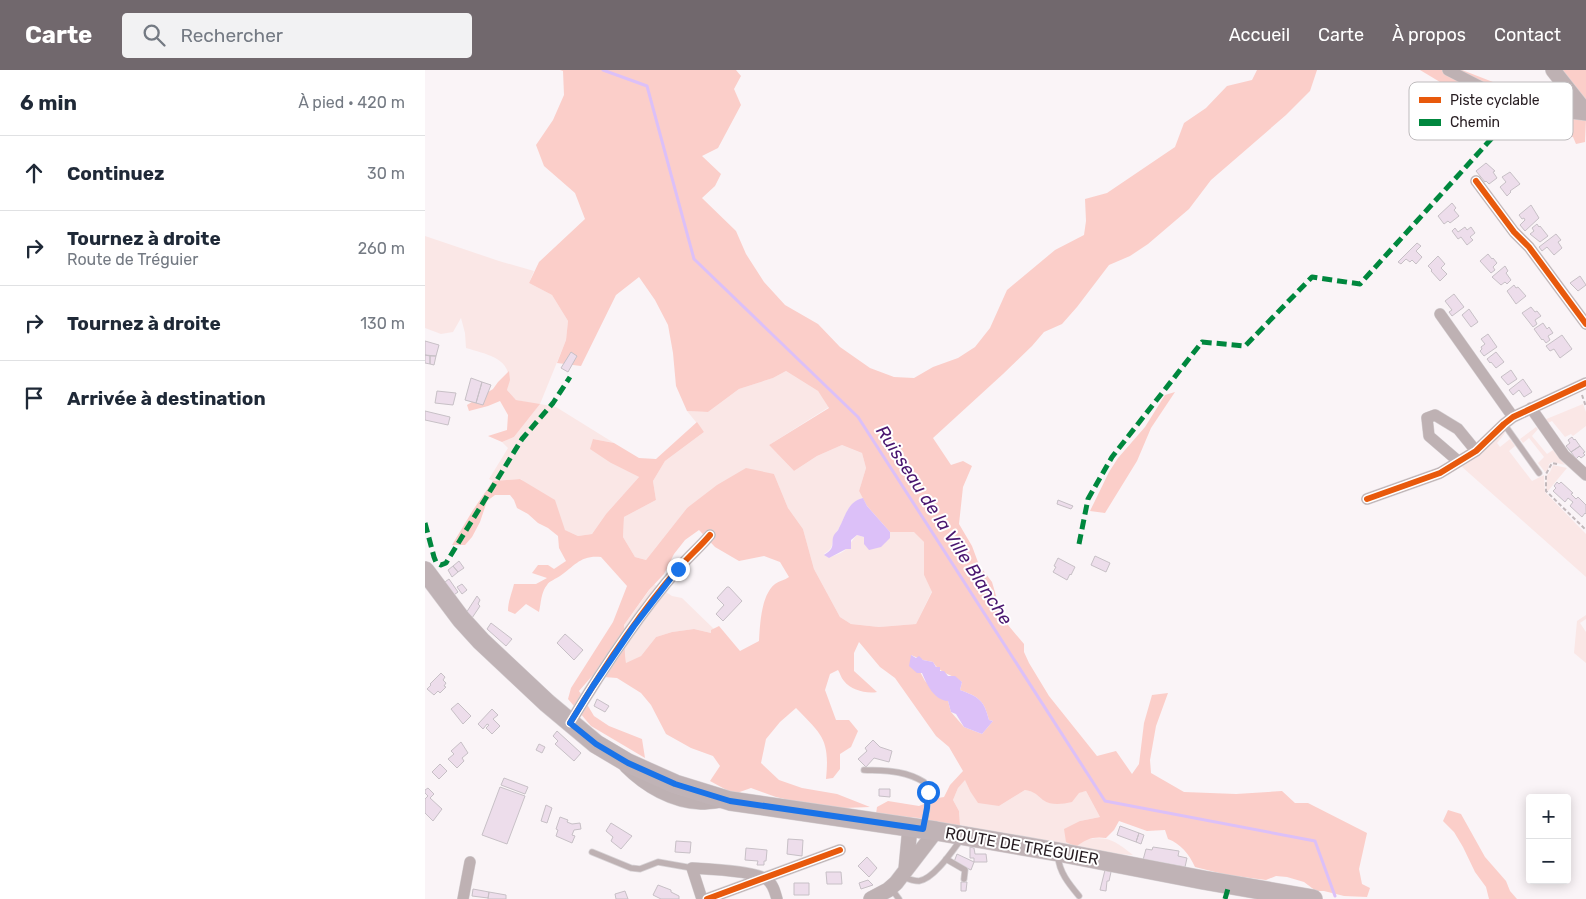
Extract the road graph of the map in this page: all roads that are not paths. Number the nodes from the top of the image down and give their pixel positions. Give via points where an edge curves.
1 (1448, 70) edge
2 (1553, 70) edge
3 (1471, 82) edge
4 (1562, 82) edge
5 (1573, 96) edge
6 (1573, 112) edge
7 (1586, 113) edge
8 (1476, 181) dead end
9 (1440, 314) dead end
10 (1586, 324) edge
11 (1583, 385) edge
12 (1531, 408) junction
13 (1508, 420) junction
14 (1476, 451) junction
15 (1458, 461) junction
16 (1539, 473) dead end
17 (1586, 475) edge
18 (1367, 499) dead end
19 (710, 536) dead end
20 (425, 571) edge
21 (570, 723) junction
22 (864, 770) dead end
23 (923, 829) junction
24 (965, 836) junction
25 (840, 850) dead end
26 (592, 852) dead end
27 (1058, 852) junction
28 (946, 859) junction
29 (470, 862) dead end
30 (692, 868) junction
31 (766, 878) junction
32 (964, 879) dead end
33 (899, 883) edge
34 (1079, 896) dead end
35 (463, 899) edge
36 (702, 899) edge
37 (707, 899) edge
38 (777, 899) edge
39 (871, 899) edge
40 (1313, 899) edge

1 - 3 street
2 - 4 street
5 - 7 street
6 - 7 street
8 - 10 street
9 - 13 street
11 - 12 street
12 - 13 street
12 - 17 street via 1564,455
13 - 14 street
13 - 16 lane
14 - 15 street
14 - 15 street via 1458,429 1435,415 1427,418 1429,436
15 - 18 street via 1440,473
19 - 21 street via 678,569 634,626
20 - 21 main road, ROUTE DE TRÉGUIER via 481,641
21 - 23 main road, ROUTE DE TRÉGUIER via 596,744 635,767 675,784 730,801
22 - 23 lane via 913,775 924,782 928,792
23 - 24 main road, ROUTE DE TRÉGUIER
23 - 33 street
23 - 33 street
24 - 27 main road, ROUTE DE TRÉGUIER
24 - 28 lane
25 - 31 street
26 - 30 lane via 631,868 640,869 658,862
27 - 34 lane via 1059,865
27 - 40 main road, ROUTE DE TRÉGUIER
28 - 32 lane via 965,870
28 - 33 lane via 921,881
29 - 35 street
30 - 31 street
30 - 36 street
31 - 37 street
31 - 38 street
33 - 39 street

